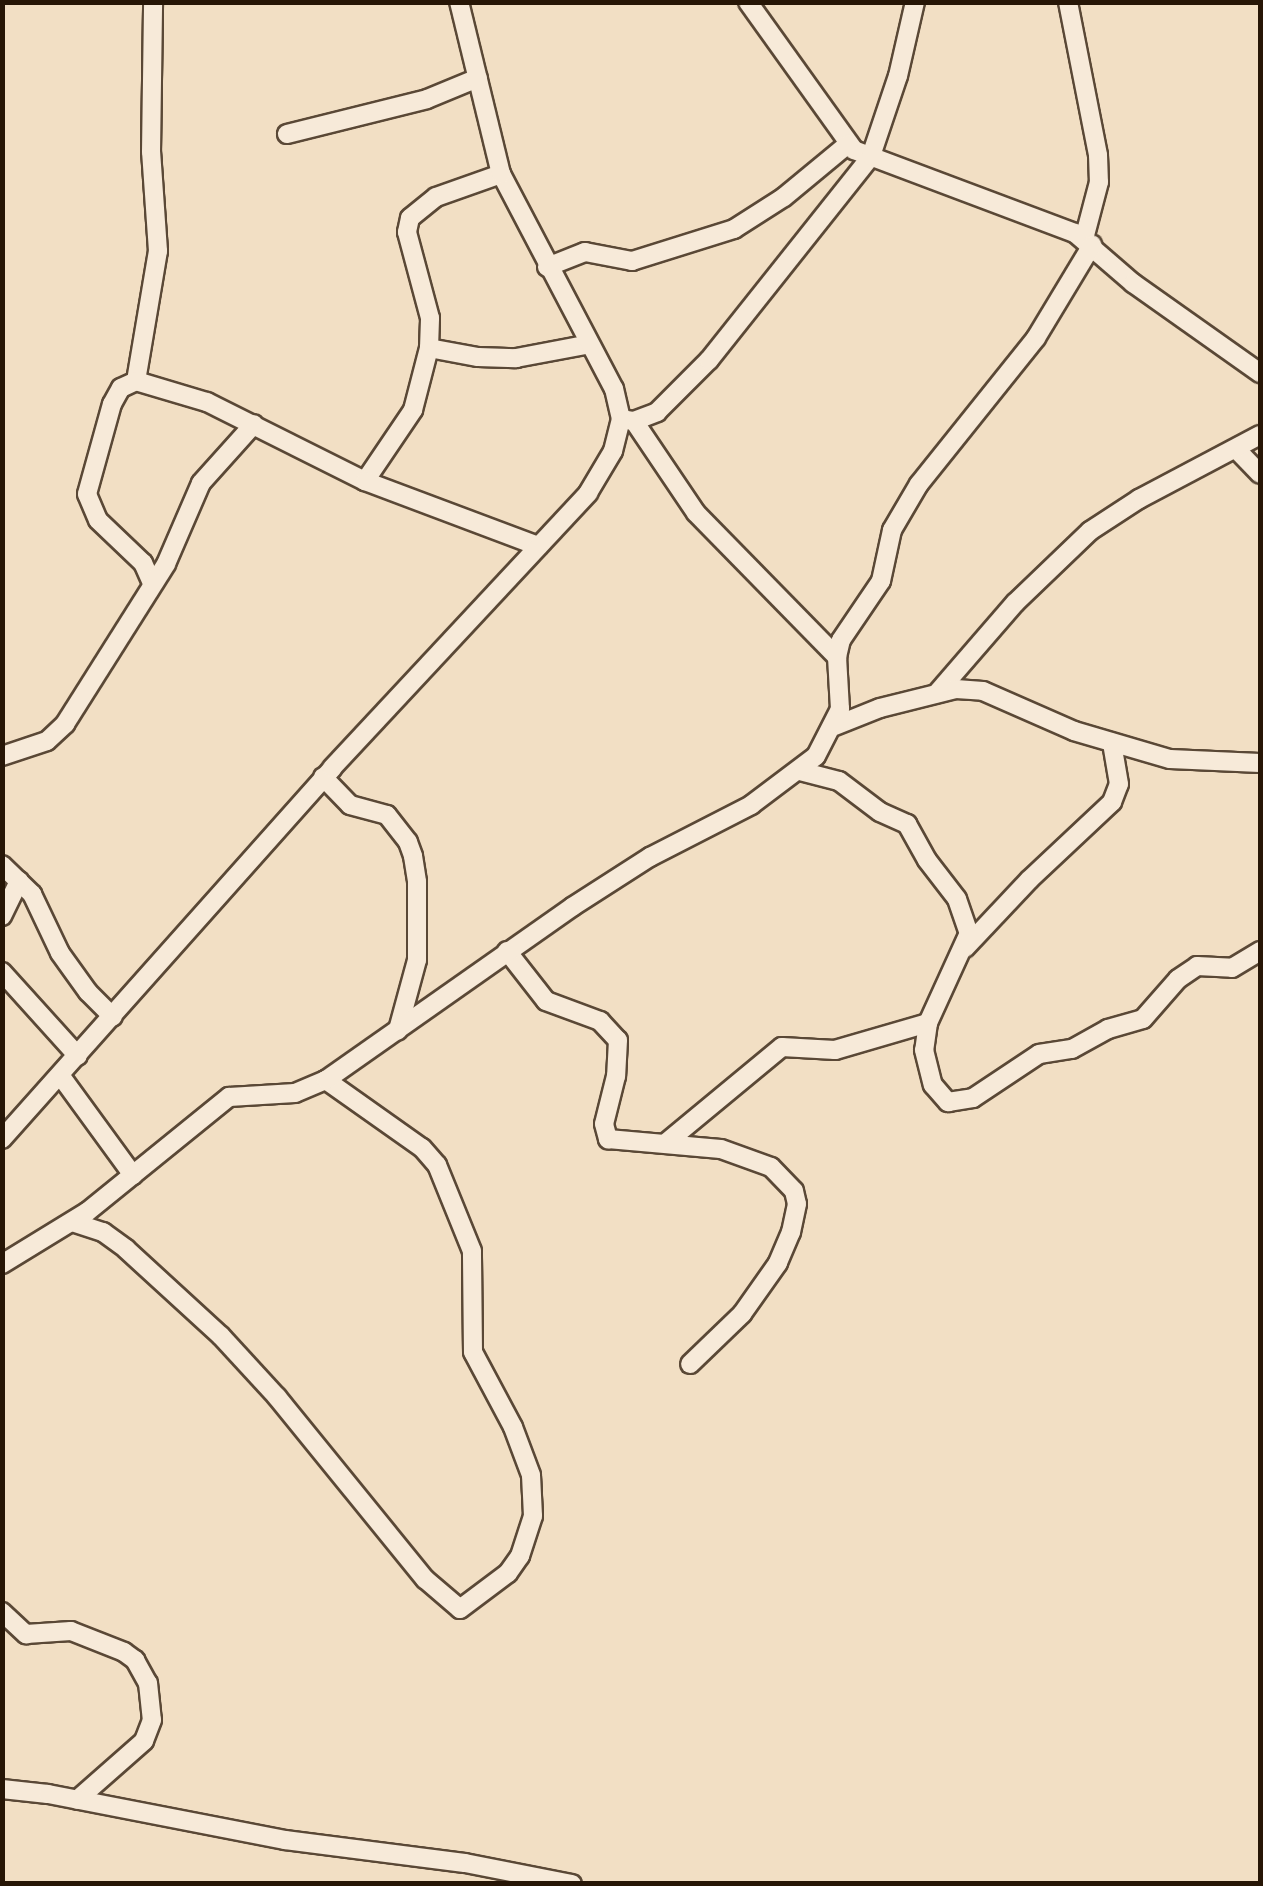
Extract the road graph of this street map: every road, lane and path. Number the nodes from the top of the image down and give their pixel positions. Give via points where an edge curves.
1 (153, 2) edge
2 (459, 2) edge
3 (748, 2) edge
4 (915, 2) edge
5 (1068, 2) edge
6 (478, 78) junction
7 (287, 134) dead end
8 (848, 144) junction
9 (871, 156) junction
10 (501, 174) junction
11 (1088, 242) junction
12 (547, 267) junction
13 (590, 344) junction
14 (429, 348) junction
15 (1260, 374) edge
16 (136, 381) junction
17 (628, 420) junction
18 (254, 424) junction
19 (1260, 434) edge
20 (1237, 450) junction
21 (1260, 474) edge
22 (364, 481) junction
23 (538, 546) junction
24 (152, 583) junction
25 (837, 658) junction
26 (936, 693) junction
27 (835, 726) junction
28 (1112, 743) junction
29 (2, 756) edge
30 (1260, 763) edge
31 (800, 771) junction
32 (324, 777) junction
33 (2, 865) edge
34 (19, 881) junction
35 (2, 916) edge
36 (508, 950) junction
37 (964, 950) junction
38 (1260, 951) edge
39 (2, 972) edge
40 (112, 1017) junction
41 (928, 1023) junction
42 (398, 1030) junction
43 (78, 1056) junction
44 (60, 1076) junction
45 (326, 1080) junction
46 (2, 1138) edge
47 (666, 1142) junction
48 (133, 1176) junction
49 (72, 1222) junction
50 (2, 1264) edge
51 (690, 1364) dead end
52 (2, 1612) edge
53 (2, 1790) edge
54 (77, 1800) junction
55 (568, 1883) edge

1 - 16 street via 151,152 158,251
2 - 6 street
3 - 8 street
4 - 9 street
5 - 11 street via 1098,156
6 - 7 street via 427,99
6 - 10 street
8 - 9 street
8 - 12 street via 734,229 632,261 585,252
9 - 11 street
9 - 17 street via 709,360 656,412
10 - 12 street
10 - 14 street via 436,196 410,218 407,232 430,318
11 - 15 street
11 - 25 street via 1036,338 919,484 892,530 880,581 840,640
12 - 13 street
13 - 14 street via 516,358
13 - 17 street
14 - 22 street via 413,410
16 - 18 street
16 - 24 street via 121,388 112,404 87,494 98,520 142,563
17 - 23 street via 588,493
17 - 25 street via 696,513
18 - 22 street
18 - 24 street via 201,483
19 - 20 street
20 - 21 street
20 - 26 street via 1090,531 1015,602
22 - 23 street
23 - 32 street
24 - 29 street via 65,724 47,741
25 - 27 street via 841,698
26 - 27 street
26 - 28 street via 984,691
27 - 31 street
28 - 30 street via 1185,762
28 - 37 street via 1120,784 1112,802
31 - 36 street via 751,805 650,857
31 - 37 street via 839,782 908,824 956,899 969,933
32 - 40 street
32 - 42 street via 350,805 388,815 413,856 417,960
33 - 34 street
34 - 35 street
34 - 40 street via 39,904 74,973
36 - 42 street
36 - 47 street via 546,1002 600,1021 618,1040 604,1124 608,1139
37 - 41 street
38 - 41 street via 1232,968 1197,966 1144,1019 1072,1049 1039,1054 958,1104 942,1097 926,1069
39 - 43 street
40 - 43 street
41 - 47 street via 835,1050 782,1048
42 - 45 street
43 - 44 street
44 - 46 street
44 - 48 street
45 - 48 street via 295,1093 229,1097
45 - 49 street via 422,1148 437,1166 472,1251 473,1352 531,1475 533,1516 520,1556 460,1609 425,1579 221,1336 126,1249
47 - 51 street via 721,1149 771,1168 794,1192 796,1204 785,1252 767,1280 731,1327
48 - 49 street
49 - 50 street
52 - 54 street via 26,1634 70,1631 124,1652 148,1683 152,1720 144,1741
53 - 54 street
54 - 55 street

